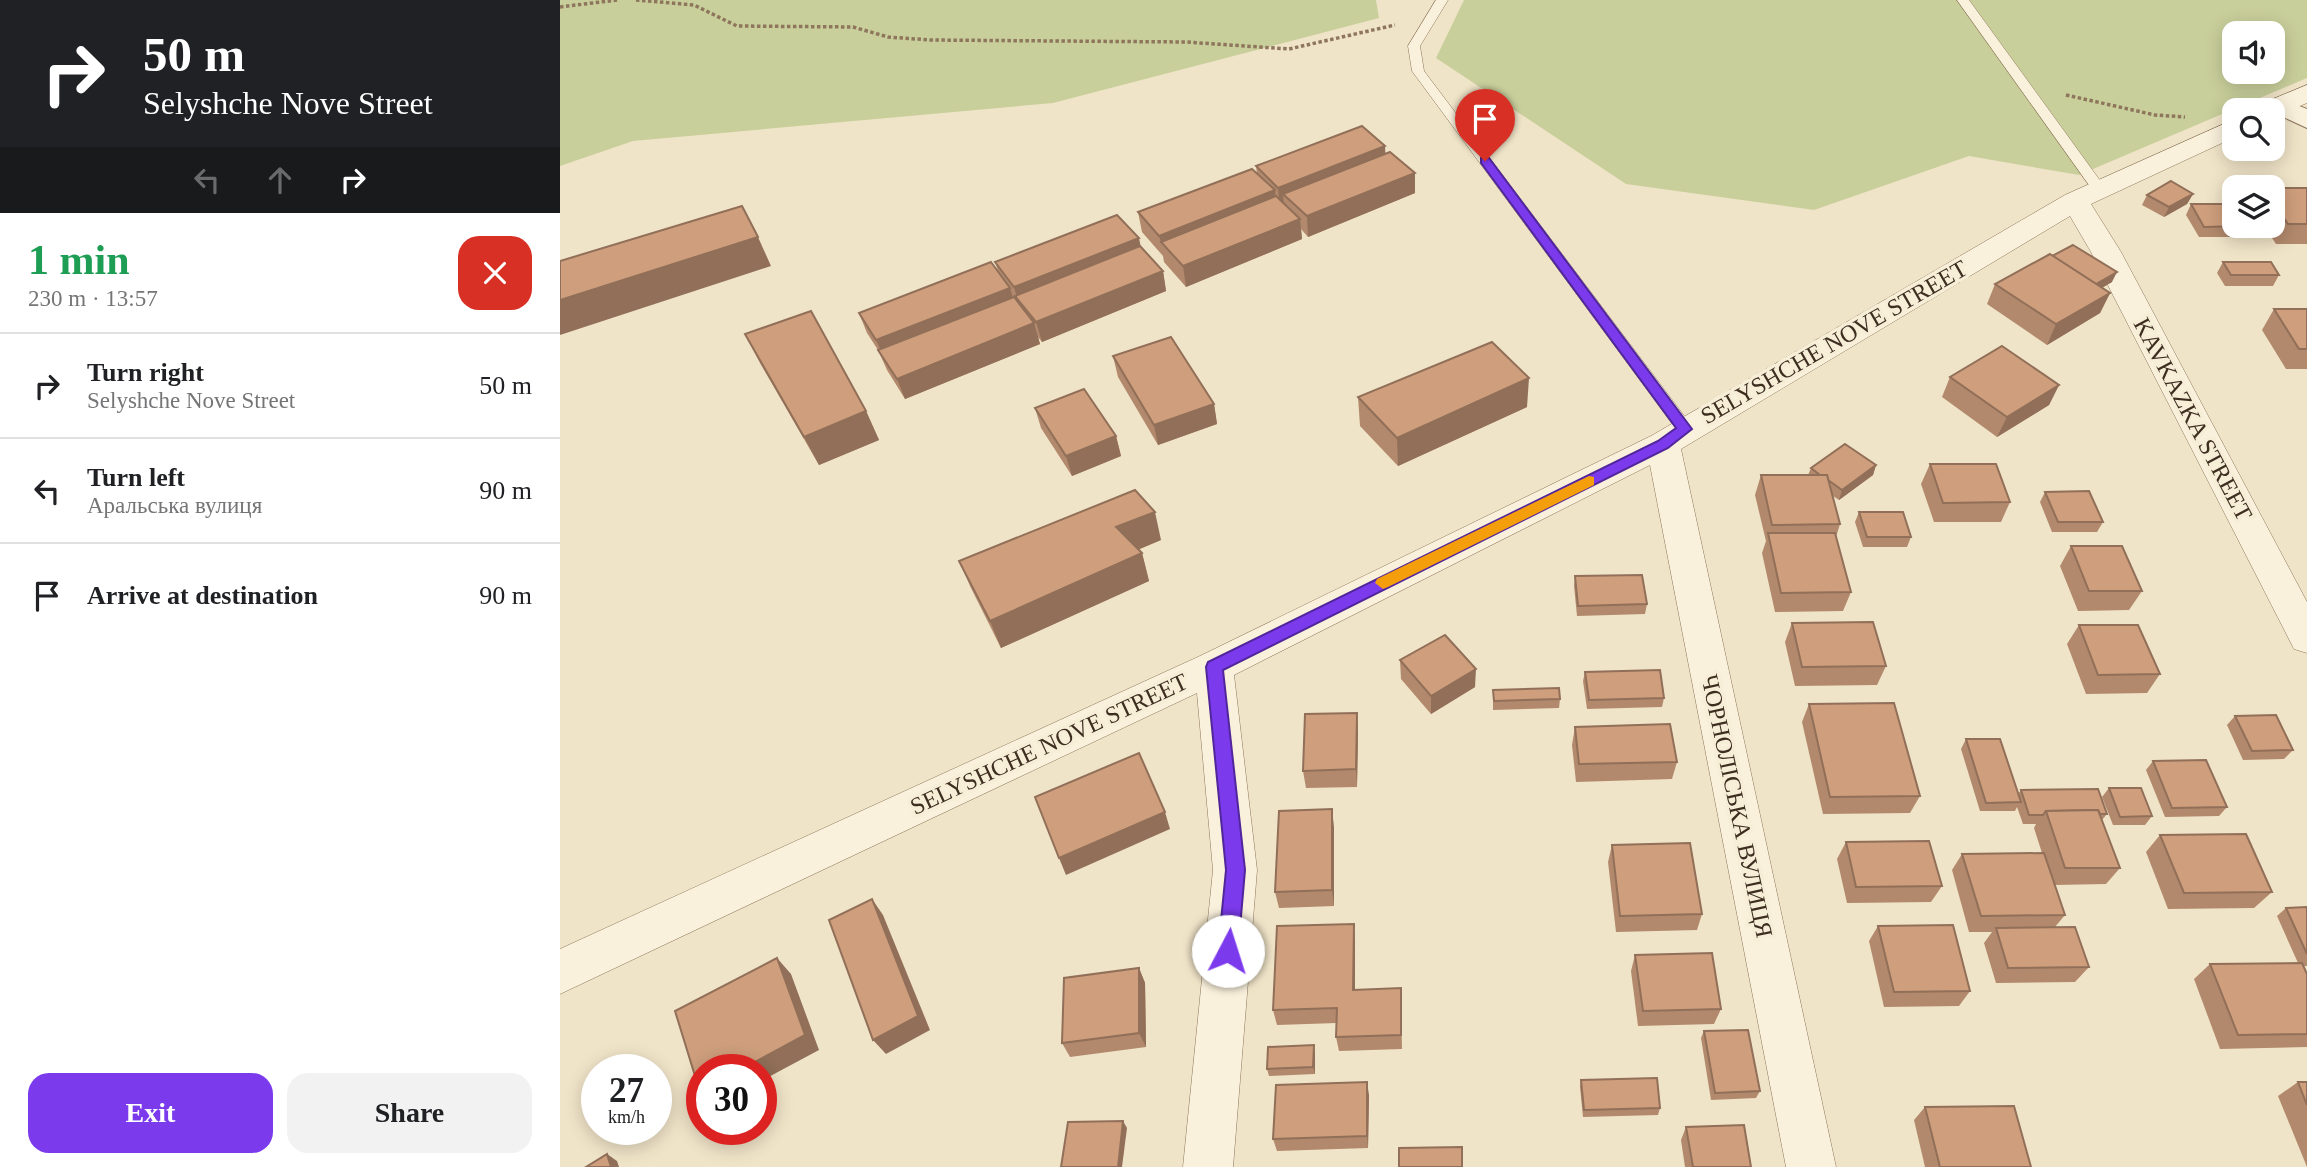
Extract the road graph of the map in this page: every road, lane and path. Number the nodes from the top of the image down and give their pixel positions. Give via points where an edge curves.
1 (617, 0) edge
2 (636, 0) edge
3 (1442, 0) edge
4 (1963, 0) edge
5 (560, 7) edge
6 (1432, 14) junction
7 (2025, 86) junction
8 (2307, 93) edge
9 (2285, 103) edge
10 (2285, 112) edge
11 (2195, 117) dead end
12 (2307, 120) edge
13 (2222, 133) edge
14 (2087, 195) junction
15 (1674, 437) junction
16 (2307, 638) edge
17 (1214, 667) junction
18 (560, 972) edge
19 (1208, 1167) edge
20 (1811, 1167) edge

1 - 5 path
2 - 6 path via 694,5 737,26 853,27 888,37 1186,42 1289,49
3 - 6 lane
4 - 7 lane
6 - 15 lane via 1414,46 1418,71
7 - 11 path via 2155,115
7 - 14 lane
8 - 9 street
10 - 12 street
13 - 14 street, SELYSHCHE NOVE STREET
14 - 15 street, SELYSHCHE NOVE STREET
14 - 16 street, KAVKAZKA STREET via 2106,252
15 - 17 street, SELYSHCHE NOVE STREET
15 - 20 street, ЧОРНОЛІСЬКА ВУЛИЦЯ
17 - 18 street, SELYSHCHE NOVE STREET
17 - 19 street via 1236,870

